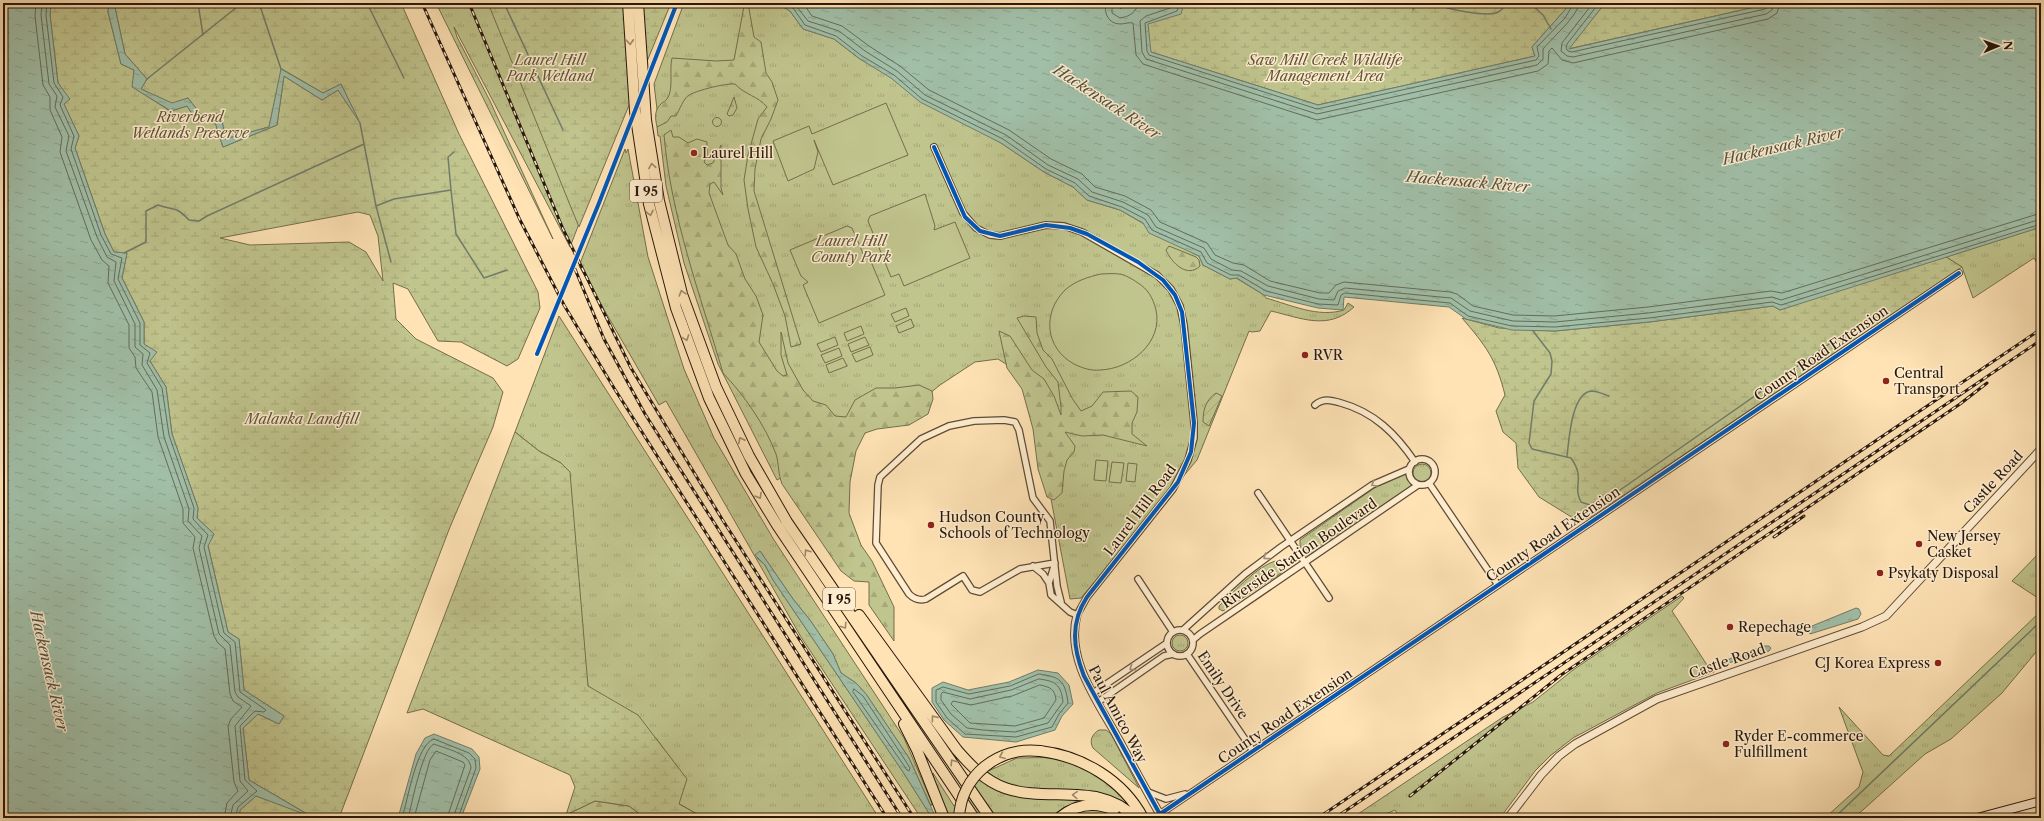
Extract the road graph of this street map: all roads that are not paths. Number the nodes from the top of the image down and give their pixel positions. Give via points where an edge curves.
1 (628, 3) edge
2 (638, 3) edge
3 (934, 147) dead end
4 (1958, 273) dead end
5 (704, 371) junction
6 (1315, 406) dead end
7 (2041, 449) edge
8 (1415, 462) junction
9 (1409, 469) junction
10 (1429, 483) junction
11 (1418, 485) junction
12 (1258, 493) dead end
13 (1290, 540) junction
14 (1055, 563) junction
15 (1305, 563) junction
16 (816, 565) junction
17 (1032, 566) junction
18 (1138, 579) dead end
19 (955, 582) junction
20 (967, 582) junction
21 (1049, 583) junction
22 (1498, 585) junction
23 (1329, 598) dead end
24 (1061, 602) junction
25 (1077, 615) junction
26 (1183, 630) junction
27 (1173, 632) junction
28 (1193, 640) junction
29 (1167, 643) junction
30 (1173, 654) junction
31 (1187, 654) junction
32 (870, 663) junction
33 (1093, 693) junction
34 (1098, 702) junction
35 (1253, 751) junction
36 (1148, 792) junction
37 (1189, 793) junction
38 (2041, 801) edge
39 (1161, 816) edge
40 (944, 818) edge
41 (959, 818) edge
42 (974, 818) edge
43 (990, 818) edge
44 (1059, 818) edge
45 (1126, 818) edge
46 (1135, 818) edge
47 (1143, 818) edge
48 (1508, 818) edge
49 (1977, 818) edge

1 -> 5 highway, I 95 via 634,105 646,192 669,285
5 -> 2 highway, I 95 via 656,190 645,108
3 - 25 street, Laurel Hill Road via 963,213 976,228 990,235 1000,236 1046,225 1064,226 1082,232 1157,275 1172,289 1180,306 1194,423 1194,438 1188,460 1173,489 1090,592
4 - 22 street, County Road Extension
16 -> 5 highway, I 95 via 755,468
5 -> 32 highway, I 95 via 730,442 764,505
6 - 8 street via 1329,400 1366,413 1396,436
7 - 48 street, Castle Road via 1886,616 1862,628 1657,699 1575,744 1559,756
8 - 9 street
8 - 10 street via 1425,460 1434,467 1434,477
9 - 11 street via 1410,478
9 -> 13 street, Riverside Station Boulevard via 1372,485
10 - 11 street
10 - 22 street
11 - 15 street, Riverside Station Boulevard
12 - 13 street
13 - 15 street
13 -> 26 street, Riverside Station Boulevard via 1245,574
14 - 17 street
14 - 19 street via 1049,518 1033,498 1019,430 1015,422 960,422 926,436 880,476 876,543 914,598 926,599
14 - 21 street
14 - 24 street
15 - 23 street
15 - 28 street, Riverside Station Boulevard
43 -> 16 highway, I 95
46 -> 16 highway via 1122,806 1103,798 1021,792 998,786 982,776 957,750 843,594
17 - 20 street via 1017,570 982,592 974,592
17 - 21 street via 1043,574
18 - 27 street
19 - 20 street
19 - 20 street via 963,576
21 - 24 street via 1052,596
22 - 35 street, County Road Extension
24 - 25 street via 1070,612
25 - 33 street, Paul Amico Way via 1074,630 1077,653 1084,676
26 - 27 street
26 - 28 street via 1190,634
27 - 29 street
28 - 31 street via 1192,648
29 - 30 street
29 -> 33 street
30 - 31 street
30 - 34 street via 1164,656
31 - 35 street, Emily Drive
32 - 40 highway via 886,697 914,743
32 - 42 highway, I 95
33 - 34 street, Paul Amico Way
34 - 36 street, Paul Amico Way
35 - 37 street, County Road Extension
36 - 37 street via 1166,799
36 - 39 street, Paul Amico Way
37 - 39 street, County Road Extension
38 - 49 main road
47 -> 41 highway, bridge via 1128,797 1101,773 1073,759 1026,750 1011,752 983,767 965,793
44 - 45 highway via 1077,807 1091,804 1106,807

